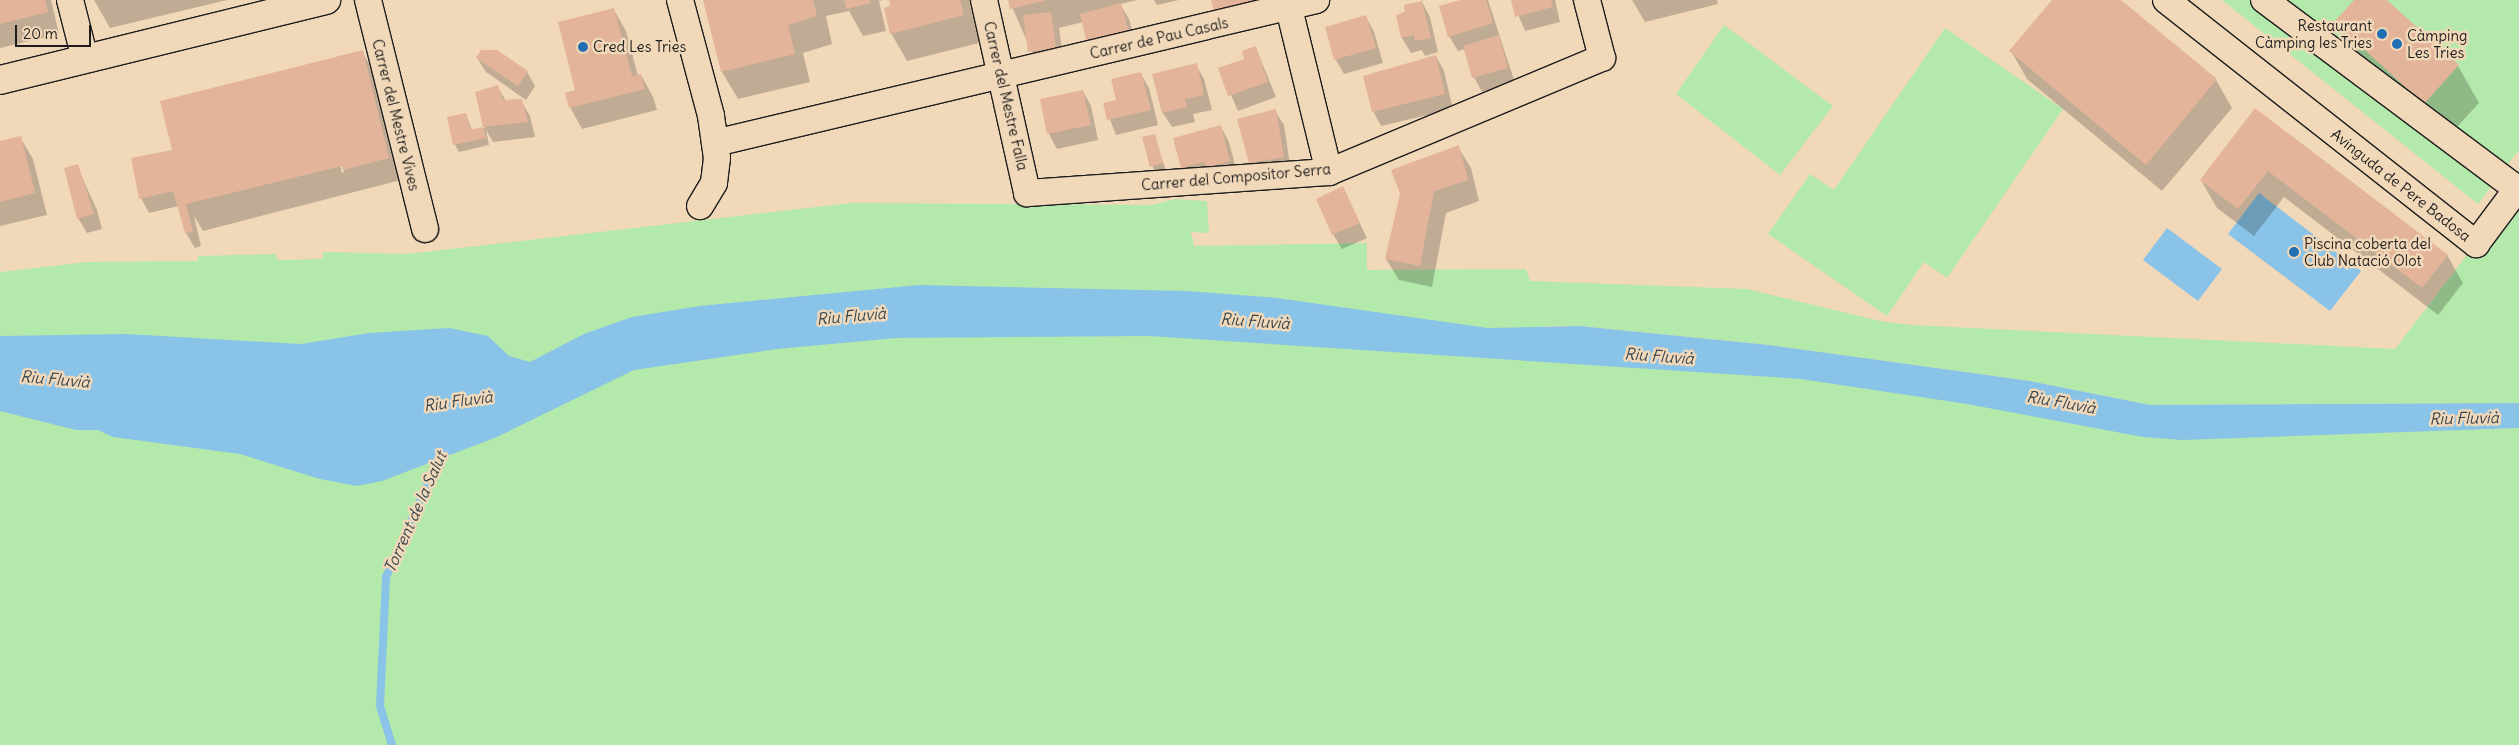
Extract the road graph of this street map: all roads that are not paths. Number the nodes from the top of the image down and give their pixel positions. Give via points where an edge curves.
1 (70, 0) edge
2 (326, 0) edge
3 (368, 0) edge
4 (680, 0) edge
5 (984, 0) edge
6 (1316, 0) edge
7 (1587, 0) edge
8 (2166, 0) edge
9 (2264, 0) edge
10 (1288, 4) edge
11 (85, 59) junction
12 (1001, 76) junction
13 (0, 80) edge
14 (715, 143) junction
15 (1329, 172) junction
16 (1027, 193) joint
17 (700, 206) dead end
18 (426, 229) dead end

1 - 11 street
2 - 11 street
3 - 18 street, Carrer del Mestre Vives
4 - 14 street
5 - 12 street, Carrer del Mestre Falla
6 - 10 street, Carrer de Pau Casals
7 - 15 street, Carrer del Compositor Serra via 1602,58
8 - 9 street, Avinguda de Pere Badosa via 2476,244 2517,189
10 - 12 street, Carrer de Pau Casals
10 - 15 street
11 - 13 street
12 - 14 street, Carrer de Pau Casals
12 - 16 street, Carrer del Mestre Falla
14 - 17 street via 718,158 714,183
15 - 16 street, Carrer del Compositor Serra

